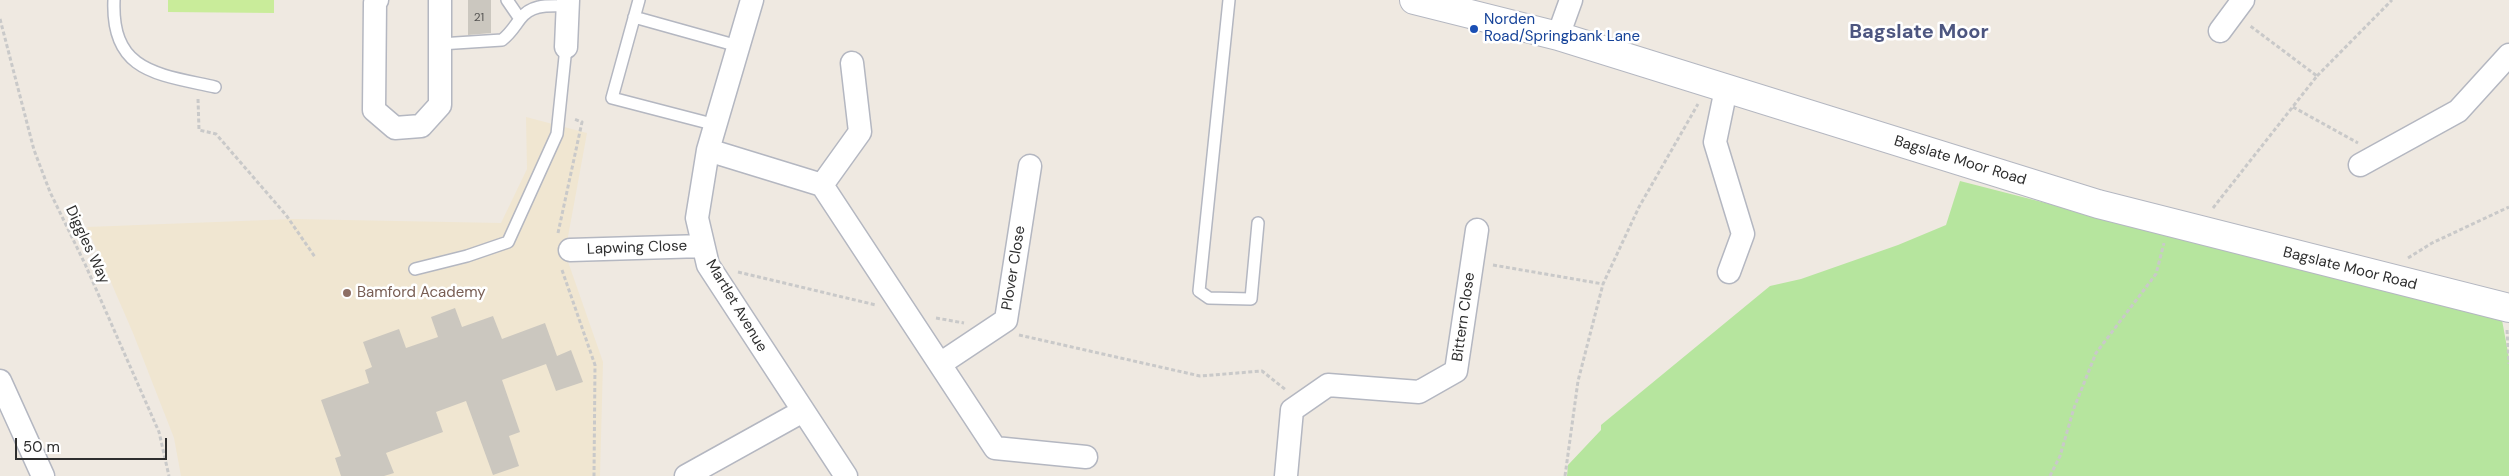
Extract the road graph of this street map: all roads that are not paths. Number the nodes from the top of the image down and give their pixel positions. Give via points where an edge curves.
1 (114, 0) edge
2 (377, 0) edge
3 (440, 0) edge
4 (507, 0) edge
5 (639, 0) edge
6 (752, 0) edge
7 (1229, 0) edge
8 (1414, 0) edge
9 (1571, 0) edge
10 (568, 3) edge
11 (2237, 6) edge
12 (634, 17) junction
13 (520, 19) junction
14 (2220, 31) dead end
15 (1558, 36) junction
16 (440, 44) junction
17 (738, 46) junction
18 (566, 47) joint
19 (2509, 55) edge
20 (852, 63) dead end
21 (1718, 86) junction
22 (215, 87) dead end
23 (716, 125) junction
24 (708, 150) junction
25 (2369, 160) road end
26 (1030, 166) dead end
27 (822, 185) junction
28 (1258, 223) dead end
29 (1476, 230) dead end
30 (562, 252) road end
31 (705, 255) junction
32 (415, 269) dead end
33 (1729, 272) dead end
34 (2507, 308) edge
35 (940, 364) junction
36 (0, 380) edge
37 (802, 411) junction
38 (1086, 457) dead end
39 (43, 476) edge
40 (686, 476) edge
41 (846, 476) edge
42 (1286, 476) edge

1 - 22 lane via 113,21 117,41 145,69
2 - 16 street via 374,110 395,128 421,126 440,105
3 - 16 street
4 - 13 lane
5 - 12 lane
6 - 17 street, Martlet Avenue
7 - 28 lane via 1199,291 1209,298 1251,299
8 - 15 street, Bagslate Moor Road
9 - 15 street
10 - 13 lane via 529,9
10 - 18 street
11 - 14 street
12 - 17 lane
12 - 23 lane via 612,98
13 - 16 lane via 502,40
15 - 21 street, Bagslate Moor Road
17 - 23 street, Martlet Avenue
18 - 32 lane via 557,134 508,242
19 - 25 street via 2458,111
20 - 27 street via 860,132
21 - 33 street via 1715,142 1743,234
21 - 34 street, Bagslate Moor Road via 2098,204
23 - 24 street, Martlet Avenue
24 - 27 street
24 - 31 street, Martlet Avenue via 696,218
26 - 35 street, Plover Close via 1006,320
27 - 35 street
29 - 42 street, Bittern Close via 1456,371 1419,392 1328,385 1292,410
30 - 31 street, Lapwing Close
31 - 37 street, Martlet Avenue
35 - 38 street via 995,448
36 - 39 street
37 - 40 street
37 - 41 street, Martlet Avenue

